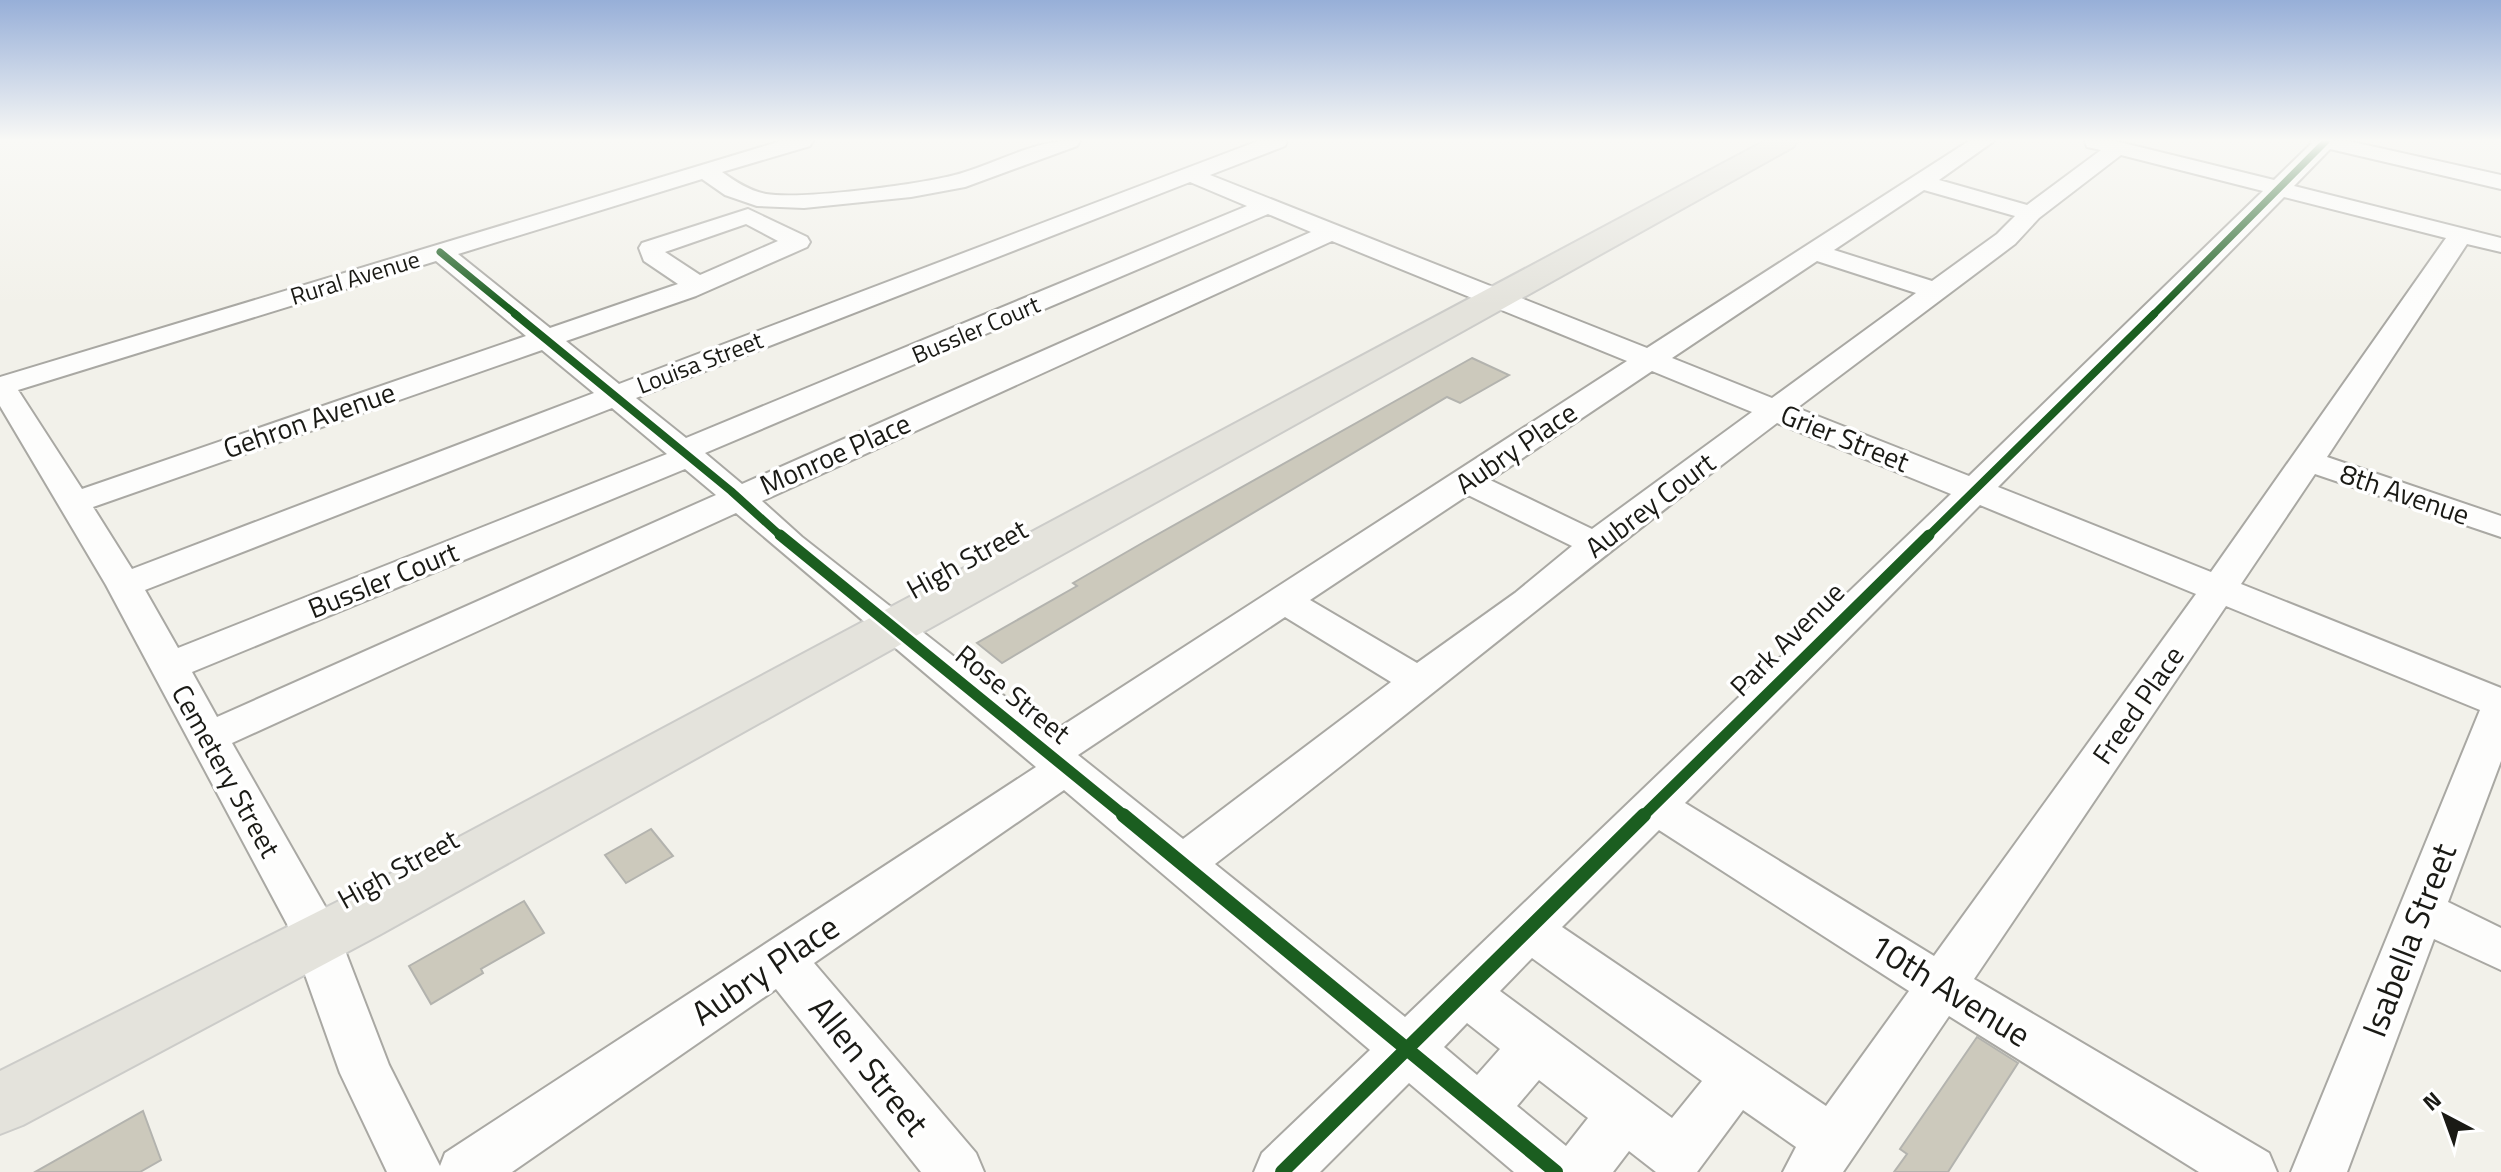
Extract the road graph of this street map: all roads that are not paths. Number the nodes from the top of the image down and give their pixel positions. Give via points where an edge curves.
1 (621, 196) edge
2 (750, 196) edge
3 (856, 196) edge
4 (1133, 196) edge
5 (1246, 196) edge
6 (1684, 196) edge
7 (1899, 196) edge
8 (1969, 196) edge
9 (2055, 196) edge
10 (2272, 196) edge
11 (2305, 196) edge
12 (1270, 205) junction
13 (2031, 213) junction
14 (1333, 231) junction
15 (2461, 235) junction
16 (2501, 245) edge
17 (440, 252) junction
18 (1813, 252) junction
19 (697, 285) junction
20 (1926, 288) junction
21 (1500, 297) junction
22 (544, 339) junction
23 (1651, 358) junction
24 (0, 388) edge
25 (612, 396) junction
26 (1777, 410) junction
27 (684, 454) junction
28 (2308, 461) junction
29 (1466, 481) junction
30 (1972, 490) junction
31 (738, 498) junction
32 (75, 502) junction
33 (2501, 527) edge
34 (1595, 544) junction
35 (124, 585) junction
36 (2219, 588) junction
37 (1285, 601) junction
38 (894, 627) junction
39 (168, 667) junction
40 (1418, 681) junction
41 (2501, 706) edge
42 (207, 738) junction
43 (1057, 761) junction
44 (1654, 805) junction
45 (1182, 864) junction
46 (2420, 910) junction
47 (1528, 929) junction
48 (315, 941) junction
49 (2501, 950) edge
50 (781, 959) junction
51 (1942, 986) junction
52 (1464, 992) junction
53 (1535, 1047) junction
54 (1406, 1049) junction
55 (1737, 1076) junction
56 (0, 1104) edge
57 (1480, 1110) junction
58 (1623, 1115) junction
59 (1822, 1156) edge
60 (415, 1172) edge
61 (465, 1172) edge
62 (956, 1172) edge
63 (1282, 1172) edge
64 (1556, 1172) edge
65 (1580, 1172) edge
66 (2249, 1172) edge
67 (2319, 1172) edge

1 - 17 street, Rural Avenue
2 - 3 street via 765,201
4 - 25 street, Louisa Street
5 - 12 street, Grier Street
6 - 21 main road, High Street
7 - 18 street, Aubry Place
8 - 13 street
9 - 13 street, Aubrey Court
10 - 30 street, Park Avenue
11 - 15 street
12 - 14 street, Grier Street
12 - 27 street, Bussler Court
13 - 20 street, Aubrey Court via 2006,239
14 - 21 street, Grier Street
14 - 31 street, Monroe Place
15 - 16 street
15 - 28 street, Freed Place
17 - 22 street, Rose Street
17 - 24 street, Rural Avenue
18 - 20 street
18 - 23 street, Aubry Place
19 - 19 street, Gehron Avenue via 726,273 798,242 748,216 651,248 653,256
19 - 22 street, Gehron Avenue
20 - 26 street, Aubrey Court
21 - 23 street, Grier Street
21 - 38 main road, High Street
22 - 25 street, Rose Street
22 - 32 street, Gehron Avenue
23 - 26 street, Grier Street
23 - 29 street, Aubry Place
24 - 32 street, Cemetery Street
25 - 27 street, Rose Street
25 - 35 street, Louisa Street
26 - 30 street, Grier Street
26 - 34 street, Aubrey Court
27 - 31 street, Rose Street
27 - 39 street, Bussler Court
28 - 33 street, 8th Avenue
28 - 36 street, Freed Place
29 - 34 street
29 - 37 street, Aubry Place
30 - 36 street, Grier Street
30 - 44 street, Park Avenue
31 - 38 street, Rose Street
31 - 42 street, Monroe Place
32 - 35 street, Cemetery Street
34 - 40 street, Aubrey Court via 1528,601
35 - 39 street, Cemetery Street
36 - 41 street, Grier Street
36 - 51 street, Freed Place
37 - 40 street
37 - 43 street, Aubry Place
38 - 43 street, Rose Street
38 - 48 main road, High Street
39 - 42 street, Cemetery Street
40 - 45 street, Aubrey Court
41 - 46 street, Isabella Street
42 - 48 street, Cemetery Street via 310,922
43 - 45 street, Rose Street
43 - 50 street, Aubry Place
44 - 47 street, Park Avenue
44 - 51 street, 10th Avenue
45 - 54 street, Rose Street
46 - 49 street
46 - 67 street, Isabella Street
47 - 52 street, Park Avenue
47 - 55 street
48 - 56 main road, High Street
48 - 60 street, Cemetery Street via 366,1073
50 - 61 street, Aubry Place
50 - 62 street, Allen Street
51 - 59 street, Freed Place
51 - 66 street, 10th Avenue
52 - 53 street
52 - 54 street, Park Avenue
53 - 57 street
53 - 58 street
54 - 57 street, Rose Street
54 - 63 street, Park Avenue
55 - 58 street via 1677,1155
55 - 59 street
57 - 64 street, Rose Street
58 - 65 street

